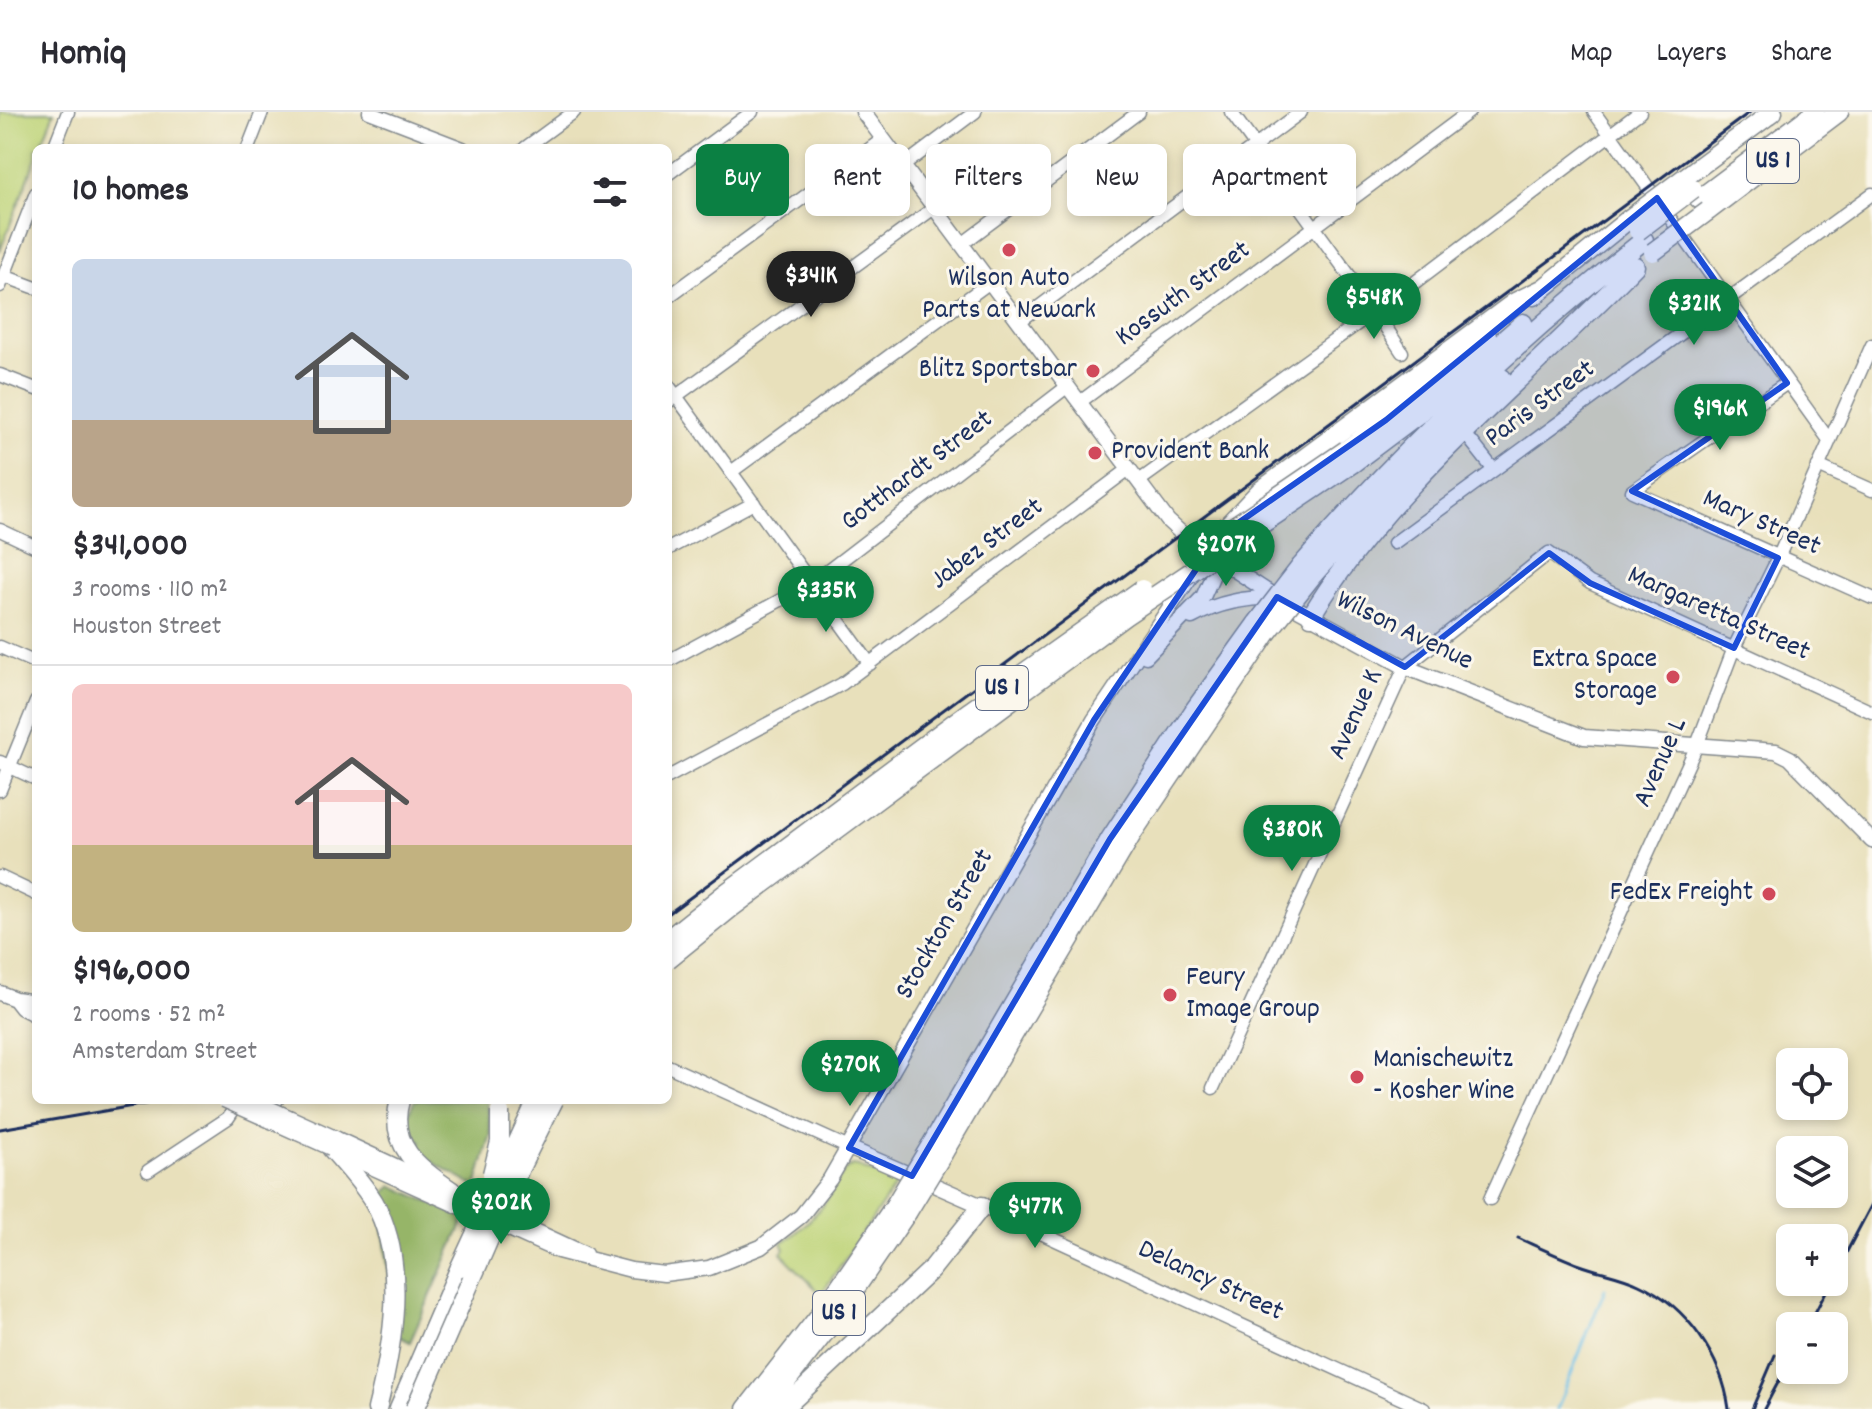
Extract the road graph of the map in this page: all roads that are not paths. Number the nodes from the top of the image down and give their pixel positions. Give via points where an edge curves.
1 (68, 112) edge
2 (262, 112) edge
3 (369, 112) edge
4 (574, 112) edge
5 (752, 112) edge
6 (863, 112) edge
7 (975, 112) edge
8 (1139, 112) edge
9 (1231, 112) edge
10 (1301, 112) edge
11 (1469, 112) edge
12 (1594, 112) edge
13 (1640, 112) edge
14 (1773, 112) edge
15 (1796, 112) edge
16 (1815, 112) edge
17 (1839, 112) edge
18 (1611, 134) junction
19 (883, 139) junction
20 (56, 144) edge
21 (250, 144) edge
22 (453, 144) edge
23 (530, 144) edge
24 (887, 144) edge
25 (1254, 144) edge
26 (1258, 144) edge
27 (910, 161) edge
28 (672, 171) edge
29 (910, 175) edge
30 (1696, 194) junction
31 (1872, 194) edge
32 (926, 197) edge
33 (1183, 200) edge
34 (32, 203) edge
35 (926, 214) edge
36 (940, 216) edge
37 (1306, 216) edge
38 (1315, 228) junction
39 (1641, 236) junction
40 (962, 244) junction
41 (1635, 266) junction
42 (2, 281) edge
43 (990, 282) junction
44 (32, 287) edge
45 (1544, 288) junction
46 (672, 294) edge
47 (1729, 297) junction
48 (1375, 311) junction
49 (1020, 321) junction
50 (1872, 345) edge
51 (1402, 352) dead end
52 (0, 375) edge
53 (1866, 376) edge
54 (1787, 383) junction
55 (1068, 386) junction
56 (32, 387) edge
57 (672, 393) edge
58 (672, 395) edge
59 (1080, 402) junction
60 (1829, 440) junction
61 (1471, 441) dead end
62 (1350, 457) junction
63 (1818, 466) junction
64 (1129, 469) junction
65 (1493, 469) junction
66 (731, 472) junction
67 (1139, 481) junction
68 (1872, 490) edge
69 (754, 503) junction
70 (0, 530) edge
71 (1394, 543) dead end
72 (32, 545) edge
73 (672, 547) edge
74 (1213, 557) junction
75 (1778, 558) junction
76 (1307, 570) junction
77 (812, 583) junction
78 (1276, 597) junction
79 (1872, 598) edge
80 (1311, 616) junction
81 (1178, 625) junction
82 (0, 647) edge
83 (1734, 648) junction
84 (672, 659) edge
85 (32, 661) edge
86 (870, 664) junction
87 (1133, 666) junction
88 (1405, 667) junction
89 (32, 710) edge
90 (1872, 712) edge
91 (1697, 745) junction
92 (4, 764) edge
93 (672, 775) edge
94 (32, 777) edge
95 (0, 790) edge
96 (1872, 841) edge
97 (0, 877) edge
98 (32, 892) edge
99 (672, 936) edge
100 (672, 956) edge
101 (0, 993) edge
102 (15, 999) junction
103 (32, 1001) edge
104 (32, 1013) edge
105 (672, 1068) edge
106 (1213, 1088) dead end
107 (234, 1104) edge
108 (237, 1104) edge
109 (259, 1104) edge
110 (266, 1104) edge
111 (399, 1104) edge
112 (535, 1104) edge
113 (552, 1104) edge
114 (499, 1106) edge
115 (228, 1118) junction
116 (333, 1143) junction
117 (849, 1148) junction
118 (148, 1171) dead end
119 (452, 1191) junction
120 (1490, 1199) dead end
121 (982, 1206) junction
122 (901, 1209) junction
123 (592, 1258) junction
124 (460, 1267) junction
125 (377, 1409) edge
126 (399, 1409) edge
127 (415, 1409) edge
128 (746, 1409) edge
129 (765, 1409) edge
130 (783, 1409) edge
131 (1424, 1409) edge

1 - 20 street
2 - 21 street
3 - 22 street
4 - 23 street
5 - 28 street
6 - 19 main road, Wilson Avenue
7 - 27 street
8 - 40 street
9 - 25 street
10 - 26 street
11 - 38 street, Kossuth Street
12 - 18 street
13 - 18 street
14 - 30 highway, US 1
15 - 30 highway
16 - 30 highway
17 - 30 highway, US 1
18 - 47 street
18 - 48 street
19 - 24 main road, Wilson Avenue
19 - 46 street
29 - 32 main road, Wilson Avenue
30 - 39 highway, US 1, bridge
30 - 39 highway, US 1, bridge
31 - 47 street, Paris Street
33 - 49 street
34 - 42 street
35 - 57 street
36 - 40 main road, Wilson Avenue
37 - 38 street
38 - 48 street
38 - 59 street, Kossuth Street
39 - 41 highway, US 1
39 - 45 highway, US 1
39 - 62 highway via 1558,294 1404,425
39 - 76 highway via 1380,477
40 - 43 main road, Wilson Avenue
41 - 76 highway, US 1 via 1466,411
41 - 80 highway via 1419,479
42 - 44 street
43 - 49 main road, Wilson Avenue
43 - 66 street
45 - 62 highway, US 1
45 - 74 highway via 1515,302 1260,491
47 - 54 street
47 - 65 street, Paris Street
48 - 51 street
48 - 67 street
49 - 55 main road, Wilson Avenue
50 - 53 street, Avenue L
52 - 56 street
53 - 60 street, Avenue L
54 - 60 street
54 - 75 street, Mary Street via 1632,491
55 - 59 main road, Wilson Avenue
55 - 77 street, Gotthardt Street
58 - 66 street
59 - 64 main road, Wilson Avenue
60 - 63 street, Avenue L
61 - 65 street
62 - 99 highway, US 1, bridge via 1073,636
62 - 100 highway, bridge via 1113,624
63 - 68 street
63 - 75 street, Avenue L
64 - 67 main road, Wilson Avenue
64 - 86 street, Jabez Street
65 - 71 street, Paris Street
66 - 69 street
67 - 74 main road, Wilson Avenue via 1168,521
69 - 73 street
69 - 77 street
70 - 72 street
74 - 78 main road, Wilson Avenue
74 - 81 main road, Stockton Street via 1203,597
74 - 87 main road, Stockton Street
75 - 79 street, Mary Street
75 - 83 street, Avenue L
76 - 122 highway, US 1, bridge via 1195,709 1118,826
77 - 84 street, Gotthardt Street
77 - 86 street
78 - 80 main road, Wilson Avenue
78 - 81 main road via 1230,601
80 - 88 main road, Wilson Avenue
81 - 87 main road, Stockton Street
82 - 85 street
83 - 88 street, Margaretta Street via 1590,583 1549,553
83 - 90 street, Margaretta Street
83 - 91 street, Avenue L
86 - 93 street, Jabez Street
87 - 117 main road, Stockton Street via 1094,720
88 - 91 main road, Wilson Avenue via 1584,737
88 - 106 street, Avenue K
89 - 92 street
91 - 96 main road, Wilson Avenue via 1776,751 1790,758
91 - 120 street, Avenue L
92 - 94 street
92 - 95 street
97 - 98 street
101 - 102 main road
102 - 103 main road
102 - 104 main road
105 - 117 street, Delancy Street
107 - 116 main road, bridge
108 - 115 street
109 - 116 main road, bridge
110 - 115 street
111 - 119 highway via 396,1120 403,1145 418,1166
112 - 124 highway, bridge
113 - 127 highway, bridge
114 - 124 highway, bridge via 495,1163
115 - 118 street
116 - 119 main road
116 - 123 main road via 558,1251
116 - 125 highway via 379,1213 389,1247 392,1305
117 - 121 main road, Delancy Street
117 - 123 main road, Stockton Street via 812,1205 790,1226 723,1264 664,1274
119 - 123 main road
121 - 130 highway via 931,1270
121 - 131 street, Delancy Street
122 - 128 highway
122 - 129 highway, US 1 via 829,1327
124 - 126 highway

